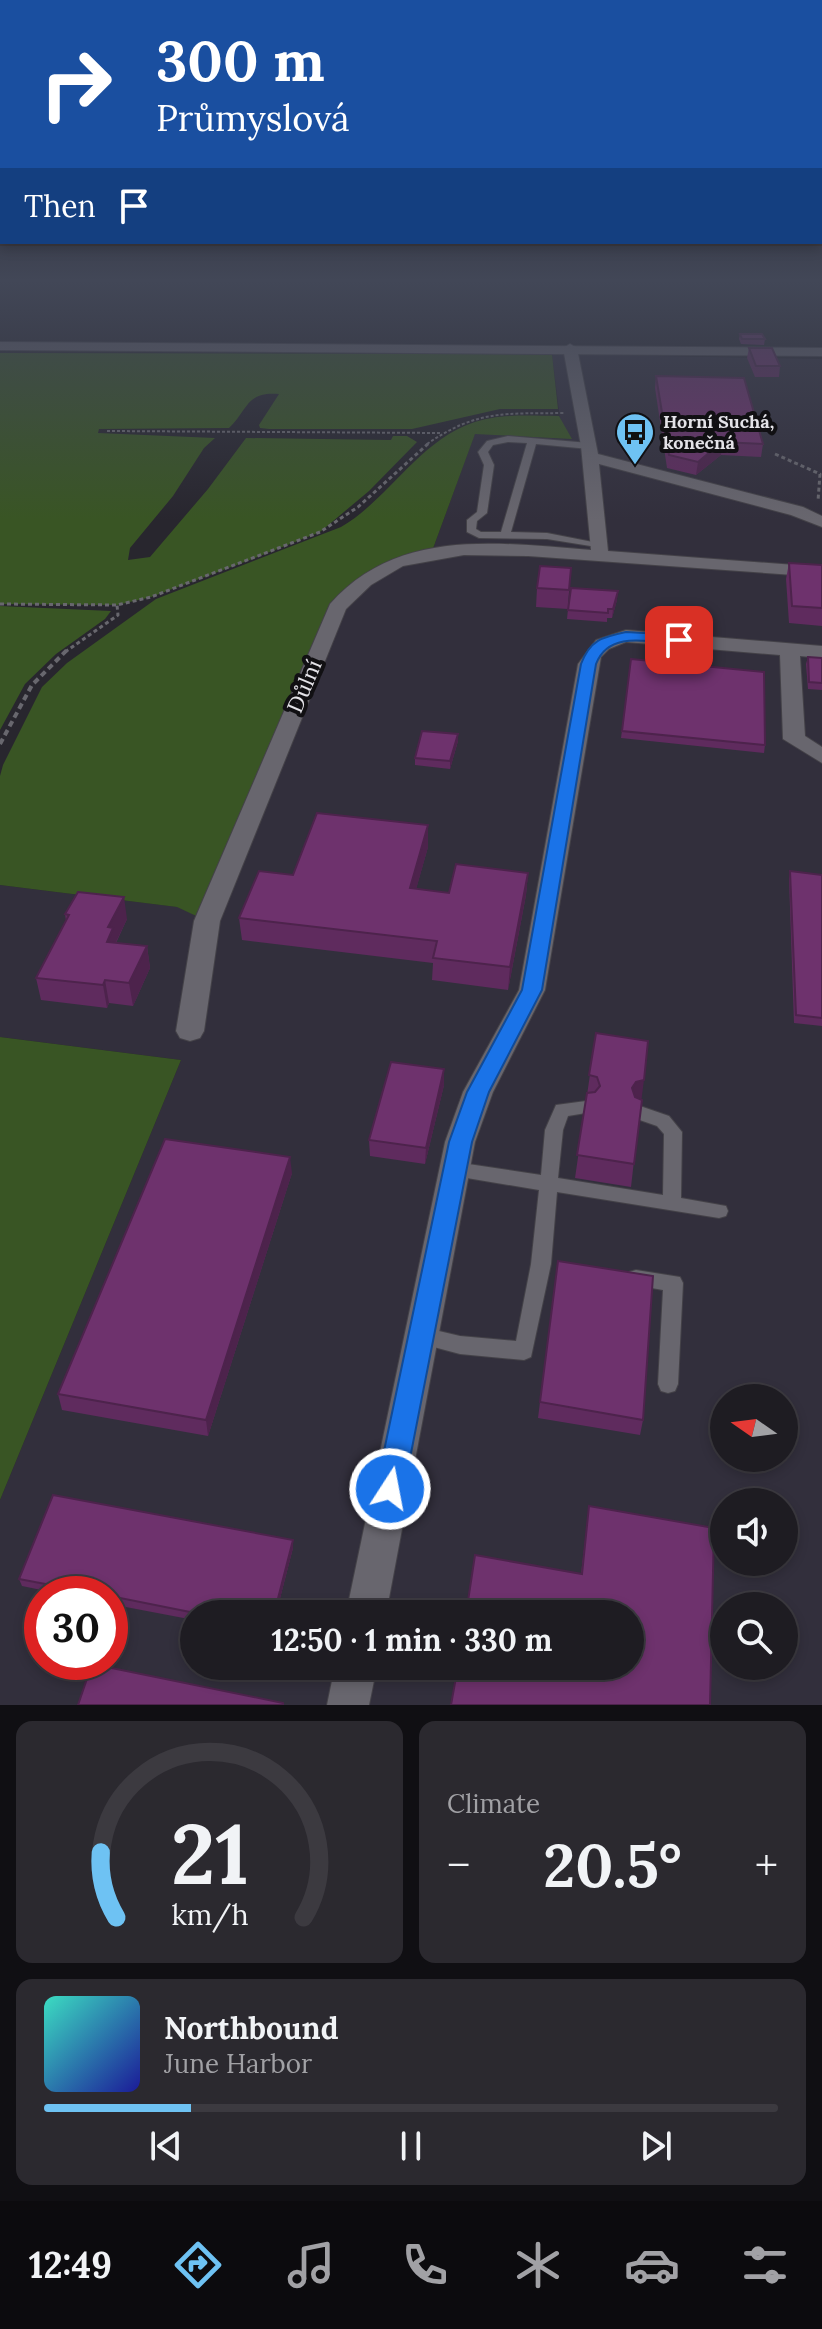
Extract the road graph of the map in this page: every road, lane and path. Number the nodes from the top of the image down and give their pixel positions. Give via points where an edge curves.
1 (572, 361) edge
2 (581, 412) junction
3 (107, 431) dead end
4 (445, 433) junction
5 (532, 441) junction
6 (589, 452) junction
7 (775, 454) dead end
8 (807, 516) edge
9 (505, 536) junction
10 (600, 551) junction
11 (822, 572) edge
12 (0, 604) edge
13 (117, 605) junction
14 (790, 649) junction
15 (822, 652) edge
16 (0, 744) edge
17 (822, 756) edge
18 (190, 1031) dead end
19 (586, 1107) edge
20 (640, 1113) edge
21 (455, 1169) junction
22 (548, 1182) junction
23 (672, 1203) junction
24 (719, 1211) dead end
25 (614, 1275) edge
26 (420, 1336) junction
27 (668, 1384) dead end
28 (369, 1600) edge
29 (353, 1680) edge
30 (348, 1705) edge

1 - 2 street
2 - 4 path via 495,414 456,424
2 - 6 street
3 - 4 path
4 - 13 path via 320,532
5 - 6 lane
5 - 9 lane
5 - 9 lane via 490,443 483,452 489,465 482,513 472,520 471,530
6 - 8 street via 607,471
6 - 10 street
7 - 8 path via 820,474 818,504
9 - 10 lane via 547,536
10 - 11 street, Důlní
10 - 18 street, Důlní via 420,555 356,585 337,608 207,921
12 - 13 path
13 - 16 path via 118,615 66,651 32,685
14 - 15 street
14 - 17 street via 794,739
14 - 21 street via 626,636 594,649 532,990 478,1092
19 - 22 lane via 562,1110 554,1130
20 - 23 lane via 663,1121 673,1132
21 - 22 lane
21 - 26 street
22 - 23 lane
22 - 26 lane via 548,1265 524,1351
23 - 24 lane
25 - 27 lane via 673,1283
26 - 28 street
29 - 30 street

